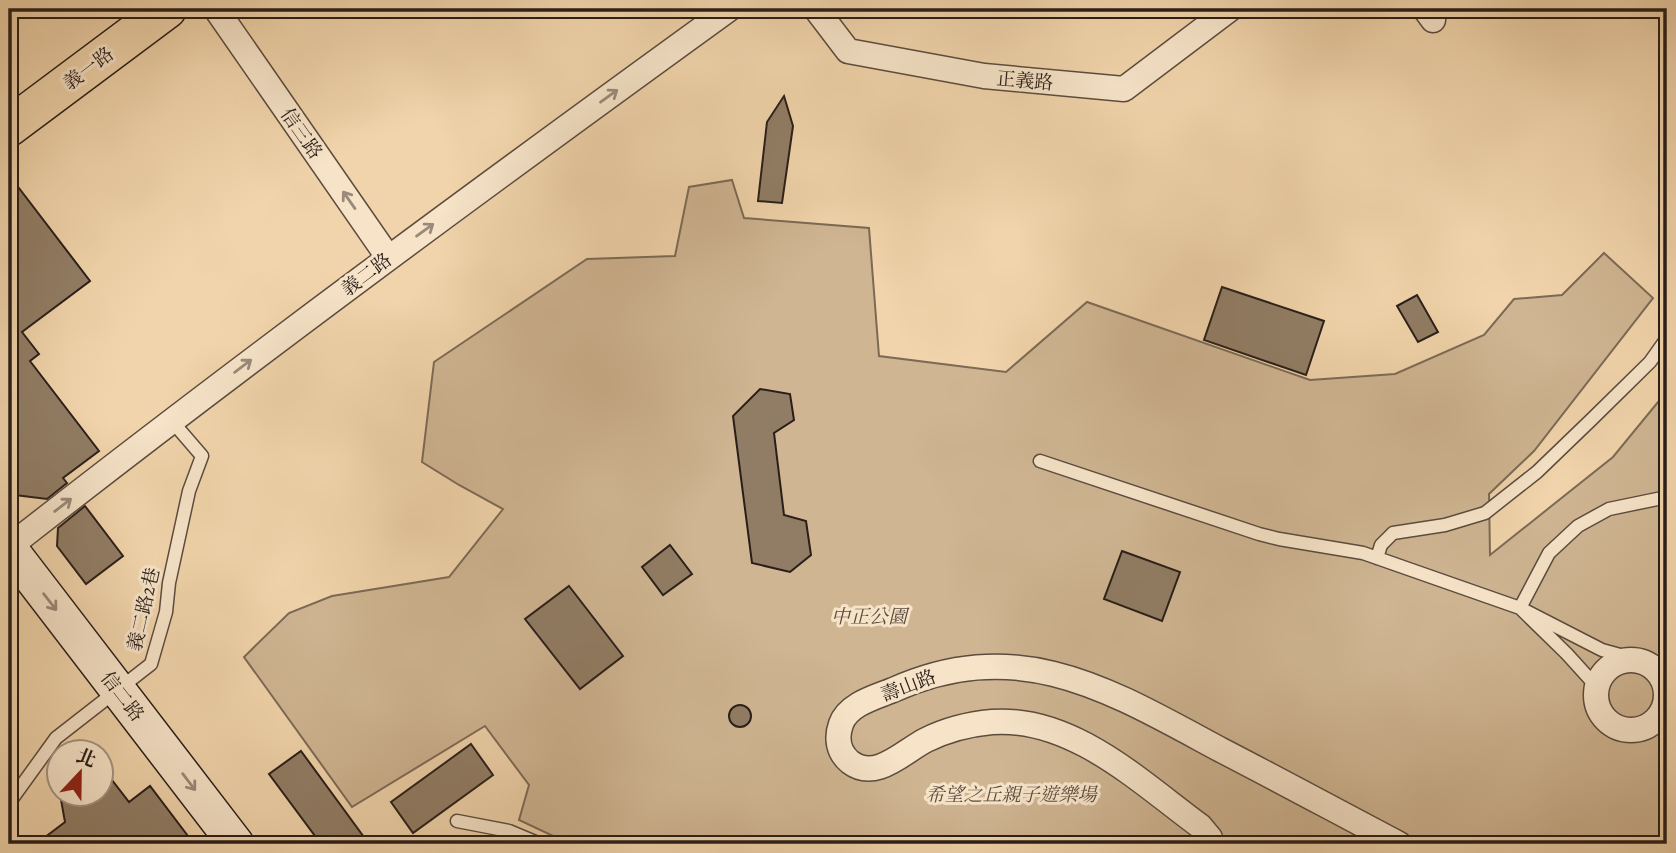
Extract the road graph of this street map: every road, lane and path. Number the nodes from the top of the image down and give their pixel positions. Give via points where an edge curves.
1 (124, 9) edge
2 (167, 9) edge
3 (216, 9) edge
4 (729, 9) edge
5 (816, 9) edge
6 (1230, 9) edge
7 (9, 95) edge
8 (9, 127) edge
9 (388, 257) junction
10 (1667, 338) edge
11 (1667, 359) edge
12 (1650, 362) junction
13 (171, 420) junction
14 (1040, 461) dead end
15 (1667, 497) edge
16 (9, 547) edge
17 (1377, 558) junction
18 (1520, 608) junction
19 (1631, 658) junction
20 (1665, 677) edge
21 (1596, 686) junction
22 (118, 690) junction
23 (1658, 727) edge
24 (9, 803) edge
25 (457, 821) dead end
26 (236, 844) edge
27 (540, 844) edge
28 (1211, 844) edge
29 (1399, 844) edge

1 - 7 main road, 義一路
2 - 8 main road, 義一路
9 -> 3 street, 信三路
9 -> 4 street, 義二路
5 - 6 street, 正義路 via 848,51 984,76 1124,89
13 -> 9 street, 義二路
10 - 12 lane
11 - 12 lane
12 - 17 lane via 1537,472 1485,513 1393,533 1381,545
16 -> 13 street, 義二路
13 - 22 lane, 義二路2巷 via 202,456 189,491 166,612 151,663
14 - 17 lane via 1259,534
15 - 18 lane via 1609,509 1578,526 1549,553
16 -> 22 main road, 信二路
17 - 18 lane
18 - 19 lane via 1602,650
18 - 21 lane
19 - 20 street
19 - 21 street via 1612,664
20 - 23 street via 1667,702
21 - 23 street via 1597,703 1608,722 1630,730
22 - 24 lane, 義二路2巷 via 56,738
22 -> 26 main road, 信二路
25 - 27 lane via 509,831
28 - 29 street, 壽山路 via 1200,826 1088,744 1045,727 1016,722 968,726 869,769 845,757 839,744 840,727 856,707 937,673 1003,666 1053,673 1140,706

